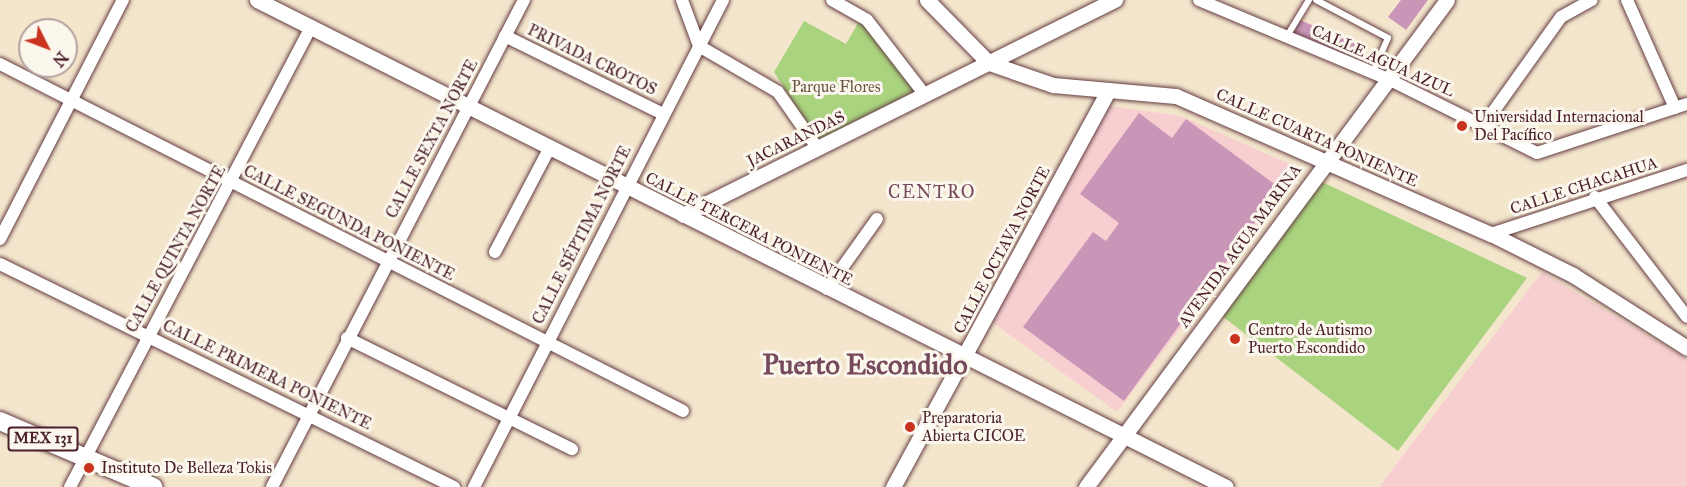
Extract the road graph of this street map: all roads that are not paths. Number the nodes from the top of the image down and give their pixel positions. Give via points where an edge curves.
1 (123, 0) edge
2 (257, 0) edge
3 (524, 0) edge
4 (682, 0) edge
5 (723, 0) edge
6 (832, 0) edge
7 (927, 0) edge
8 (1115, 0) edge
9 (1199, 0) edge
10 (1309, 0) edge
11 (1316, 0) edge
12 (1447, 0) edge
13 (1592, 0) edge
14 (1627, 0) edge
15 (311, 27) junction
16 (505, 36) junction
17 (1287, 36) junction
18 (699, 46) junction
19 (989, 63) junction
20 (0, 64) edge
21 (1372, 72) junction
22 (1388, 79) junction
23 (1107, 93) junction
24 (925, 95) junction
25 (71, 101) junction
26 (467, 106) junction
27 (1681, 106) edge
28 (663, 114) junction
29 (1483, 126) junction
30 (549, 149) junction
31 (818, 149) junction
32 (1325, 161) junction
33 (1687, 171) edge
34 (231, 182) junction
35 (625, 187) junction
36 (1595, 197) junction
37 (683, 215) junction
38 (877, 219) dead end
39 (1491, 234) junction
40 (0, 239) edge
41 (495, 252) dead end
42 (386, 261) junction
43 (0, 264) edge
44 (827, 289) junction
45 (1687, 317) edge
46 (147, 335) junction
47 (347, 338) junction
48 (546, 342) junction
49 (1687, 348) edge
50 (964, 356) junction
51 (683, 411) dead end
52 (311, 412) junction
53 (509, 419) junction
54 (0, 421) edge
55 (1123, 435) junction
56 (572, 449) dead end
57 (86, 457) junction
58 (70, 487) edge
59 (153, 487) edge
60 (272, 487) edge
61 (454, 487) edge
62 (474, 487) edge
63 (894, 487) edge
64 (1086, 487) edge
65 (1226, 487) edge

1 - 25 street
2 - 15 street, CALLE TERCERA PONIENTE
3 - 16 street, CALLE SEXTA NORTE
4 - 18 street
5 - 18 street, CALLE SÉPTIMA NORTE
6 - 24 street via 867,20
7 - 19 street, CALLE CUARTA PONIENTE
8 - 19 street, JACARANDAS
9 - 17 street, CALLE AGUA AZUL
10 - 17 lane
11 - 21 lane via 1388,38
12 - 22 street, AVENIDA AGUA MARINA
13 - 29 street via 1561,17
14 - 27 street
15 - 26 street, CALLE TERCERA PONIENTE
15 - 34 street, CALLE QUINTA NORTE
16 - 26 street, CALLE SEXTA NORTE
16 - 28 street, PRIVADA CROTOS
17 - 21 street, CALLE AGUA AZUL
18 - 28 street, CALLE SÉPTIMA NORTE
18 - 31 street via 777,93
19 - 23 street, CALLE CUARTA PONIENTE via 1053,85
19 - 24 street, JACARANDAS
20 - 25 street, CALLE SEGUNDA PONIENTE
21 - 22 street, CALLE AGUA AZUL
22 - 29 street, CALLE AGUA AZUL
22 - 32 street, AVENIDA AGUA MARINA
23 - 32 street, CALLE CUARTA PONIENTE via 1176,96
23 - 50 street, CALLE OCTAVA NORTE
24 - 31 street, JACARANDAS
25 - 34 street, CALLE SEGUNDA PONIENTE
25 - 40 street
26 - 30 street, CALLE TERCERA PONIENTE
26 - 42 street, CALLE SEXTA NORTE
27 - 29 street, CALLE AGUA AZUL via 1537,153
28 - 35 street, CALLE SÉPTIMA NORTE
30 - 35 street, CALLE TERCERA PONIENTE
30 - 41 street
31 - 37 street, JACARANDAS
32 - 39 street, CALLE CUARTA PONIENTE
32 - 55 street, AVENIDA AGUA MARINA
33 - 36 street, CALLE CHACAHUA
34 - 42 street, CALLE SEGUNDA PONIENTE
34 - 46 street, CALLE QUINTA NORTE
35 - 37 street, CALLE TERCERA PONIENTE
35 - 48 street, CALLE SÉPTIMA NORTE
36 - 39 street, CALLE CHACAHUA
36 - 45 street
37 - 44 street, CALLE TERCERA PONIENTE
38 - 44 street
39 - 49 street, CALLE CUARTA PONIENTE via 1573,275
42 - 47 street, CALLE SEXTA NORTE
42 - 48 street, CALLE SEGUNDA PONIENTE
43 - 46 street, CALLE PRIMERA PONIENTE
44 - 50 street, CALLE TERCERA PONIENTE
46 - 52 street, CALLE PRIMERA PONIENTE
46 - 57 street, CALLE QUINTA NORTE
47 - 52 street, CALLE SEXTA NORTE
47 - 53 street
48 - 51 street, CALLE SEGUNDA PONIENTE
48 - 53 street, CALLE SÉPTIMA NORTE
50 - 55 street, CALLE TERCERA PONIENTE
50 - 63 street, CALLE OCTAVA NORTE
52 - 60 street, CALLE SEXTA NORTE
52 - 61 street, CALLE PRIMERA PONIENTE
53 - 56 street
53 - 62 street, CALLE SÉPTIMA NORTE
54 - 57 main road, MEX 131
55 - 64 street, AVENIDA AGUA MARINA
55 - 65 street, CALLE TERCERA PONIENTE
57 - 58 street, CALLE QUINTA NORTE
57 - 59 main road, MEX 131

